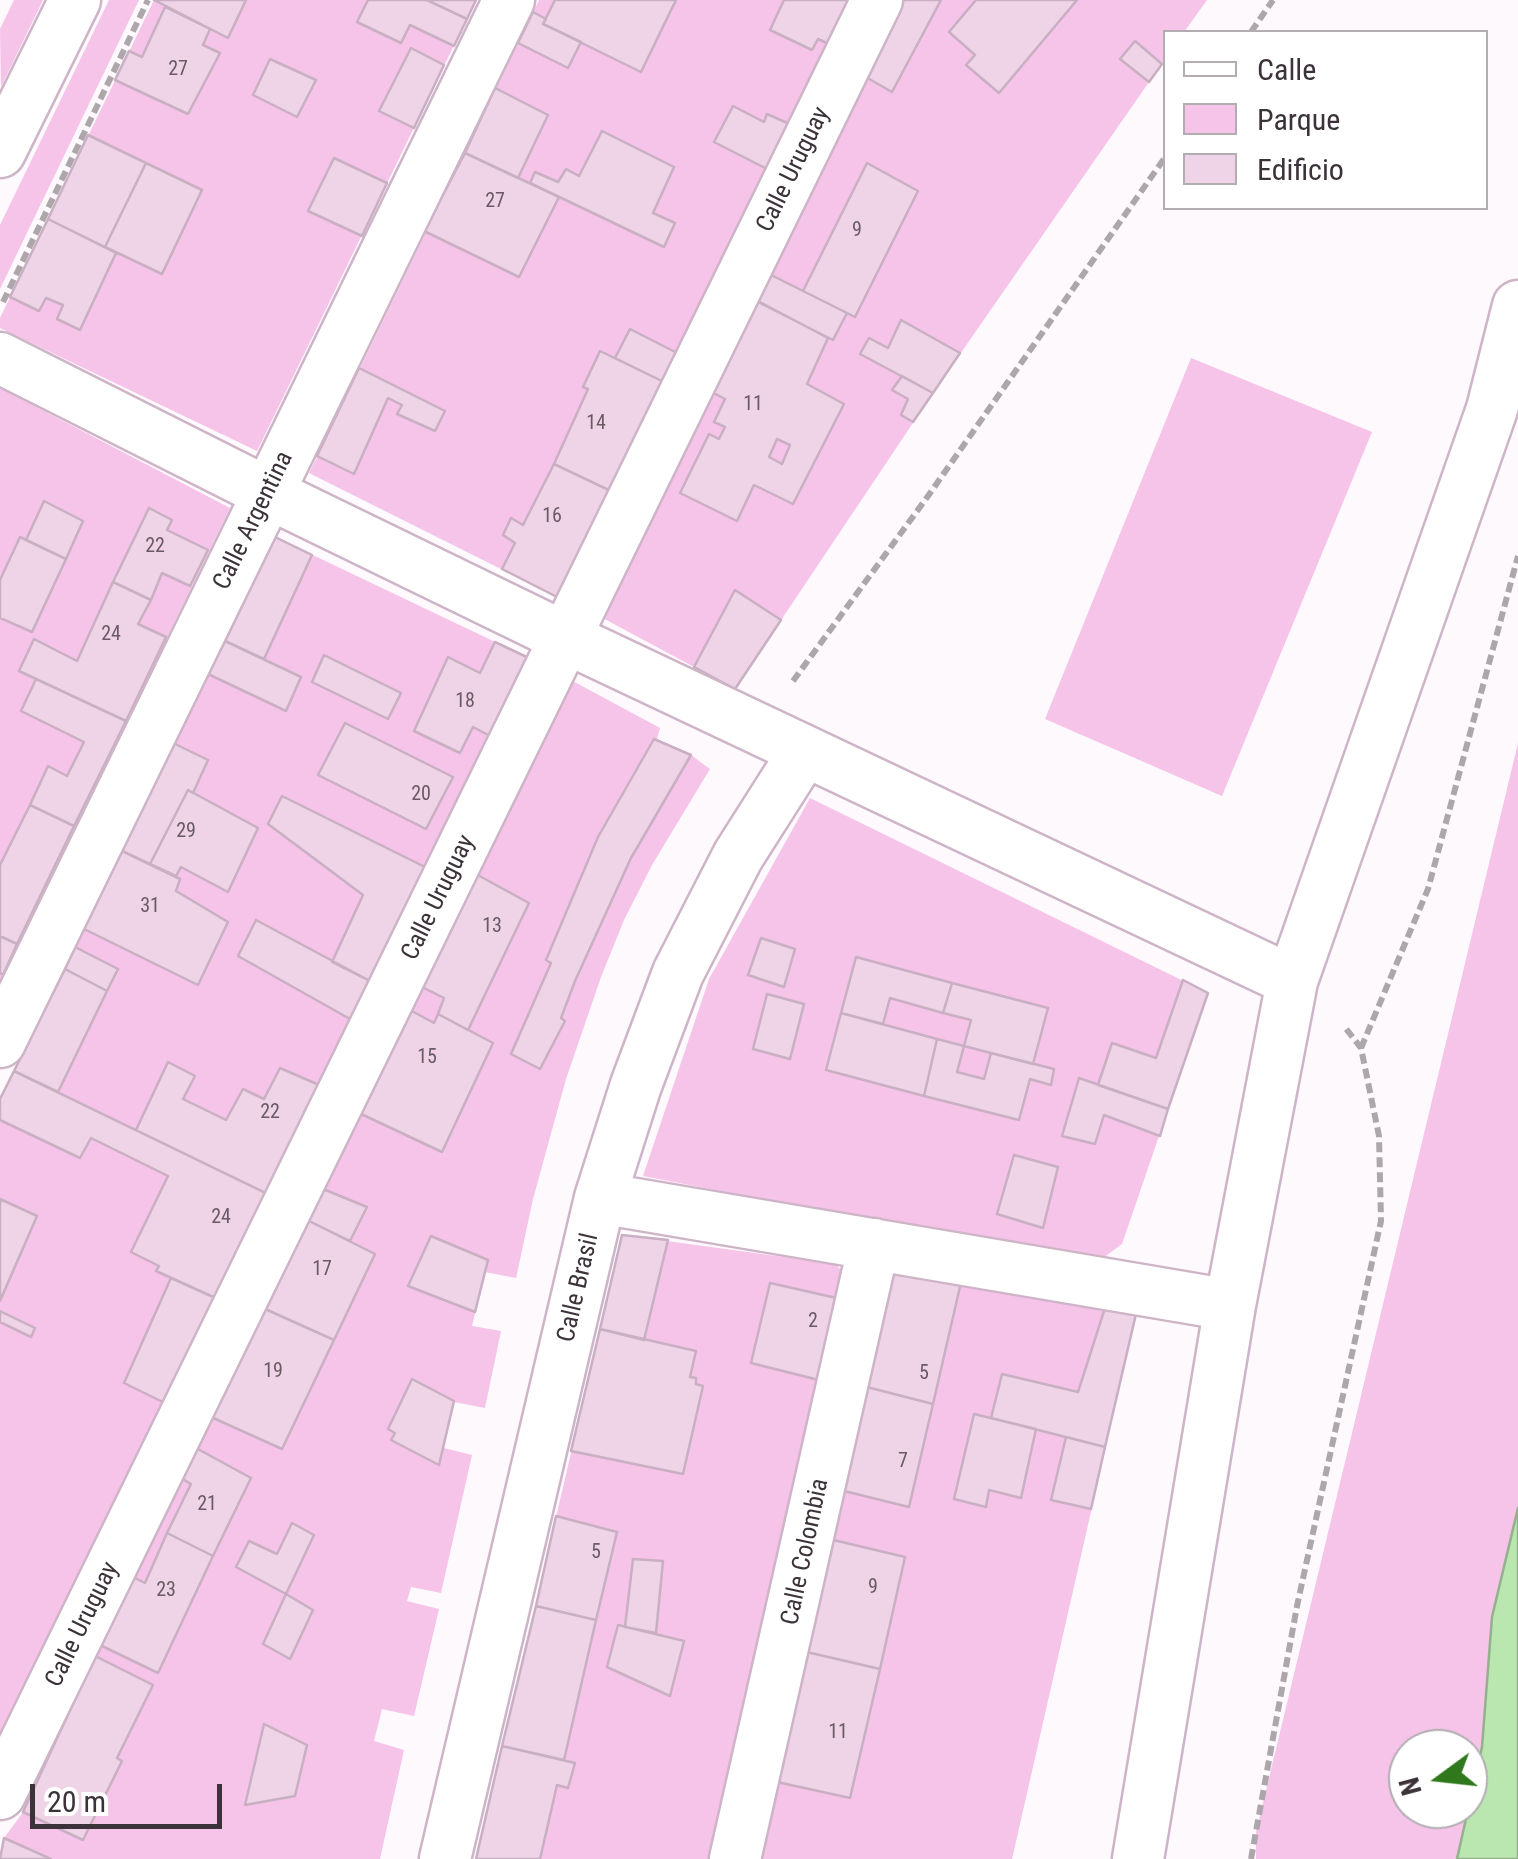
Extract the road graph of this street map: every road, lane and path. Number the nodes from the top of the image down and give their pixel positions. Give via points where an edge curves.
1 (75, 0) edge
2 (148, 0) edge
3 (509, 0) edge
4 (877, 0) edge
5 (1273, 0) edge
6 (1251, 30) edge
7 (0, 152) edge
8 (1163, 160) edge
9 (1518, 306) edge
10 (0, 308) edge
11 (0, 358) edge
12 (268, 494) junction
13 (1518, 556) edge
14 (566, 638) junction
15 (758, 728) junction
16 (804, 752) junction
17 (1292, 981) junction
18 (0, 1042) edge
19 (1361, 1048) junction
20 (600, 1198) junction
21 (874, 1244) junction
22 (1230, 1305) junction
23 (0, 1794) edge
24 (445, 1859) edge
25 (735, 1859) edge
26 (1138, 1859) edge
27 (1251, 1859) edge

1 - 7 street
2 - 10 path
3 - 12 street, Calle Argentina
4 - 14 street, Calle Uruguay
5 - 6 path
8 - 15 path
9 - 17 street via 1492,409
11 - 12 street
12 - 14 street
12 - 18 street, Calle Argentina
13 - 19 path via 1428,889
14 - 15 street
14 - 23 street, Calle Uruguay
15 - 16 street
16 - 17 street
16 - 20 street, Calle Brasil via 738,856 678,973
17 - 19 path via 1322,1000
17 - 22 street
19 - 27 path via 1379,1136 1381,1221 1297,1606
20 - 21 street
20 - 24 street, Calle Brasil
21 - 22 street
21 - 25 street, Calle Colombia
22 - 26 street

